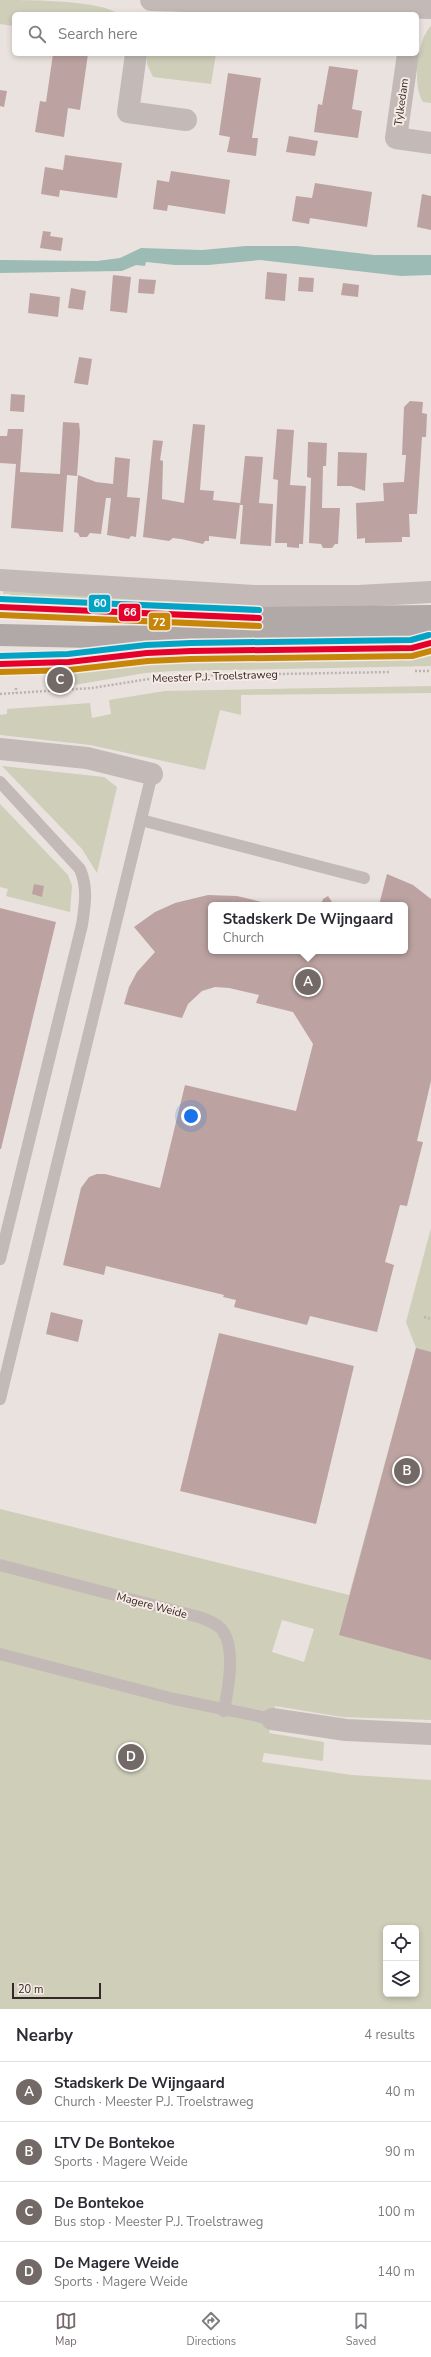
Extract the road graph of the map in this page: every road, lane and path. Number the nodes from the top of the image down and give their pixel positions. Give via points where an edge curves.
1 (143, 0) edge
2 (152, 0) edge
3 (420, 10) edge
4 (141, 12) edge
5 (136, 56) edge
6 (408, 56) edge
7 (186, 120) dead end
8 (431, 143) edge
9 (0, 580) edge
10 (430, 592) edge
11 (254, 596) junction
12 (0, 607) edge
13 (431, 616) edge
14 (254, 618) junction
15 (431, 632) edge
16 (0, 635) edge
17 (431, 643) edge
18 (0, 664) edge
19 (431, 670) edge
20 (408, 671) dead end
21 (392, 672) dead end
22 (16, 688) dead end
23 (16, 693) junction
24 (0, 694) edge
25 (0, 749) edge
26 (152, 774) joint
27 (0, 782) edge
28 (141, 820) junction
29 (364, 878) dead end
30 (0, 1259) edge
31 (424, 1317) dead end
32 (431, 1319) edge
33 (0, 1399) edge
34 (0, 1565) edge
35 (0, 1654) edge
36 (224, 1710) junction
37 (272, 1719) joint
38 (431, 1734) edge

1 - 4 street
2 - 3 street
5 - 7 street via 128,112
6 - 8 street, Tylkedam via 396,138
9 - 11 street
10 - 11 street via 351,596
10 - 13 lane
11 - 14 lane
12 - 14 main road
13 - 14 main road
13 - 15 lane
15 - 16 main road via 92,637
17 - 18 lane via 412,648 191,651 69,662
19 - 20 path
21 - 23 path, Meester P.J. Troelstraweg via 168,676 92,688
22 - 23 path
23 - 24 path, Meester P.J. Troelstraweg
25 - 26 street via 87,758
26 - 28 lane
27 - 30 lane via 80,869 85,881 86,899 82,925
28 - 29 lane
28 - 33 lane
31 - 32 path
34 - 36 lane, Magere Weide via 214,1622 223,1631 228,1644 229,1685
35 - 36 lane
36 - 37 lane
37 - 38 street via 346,1730

